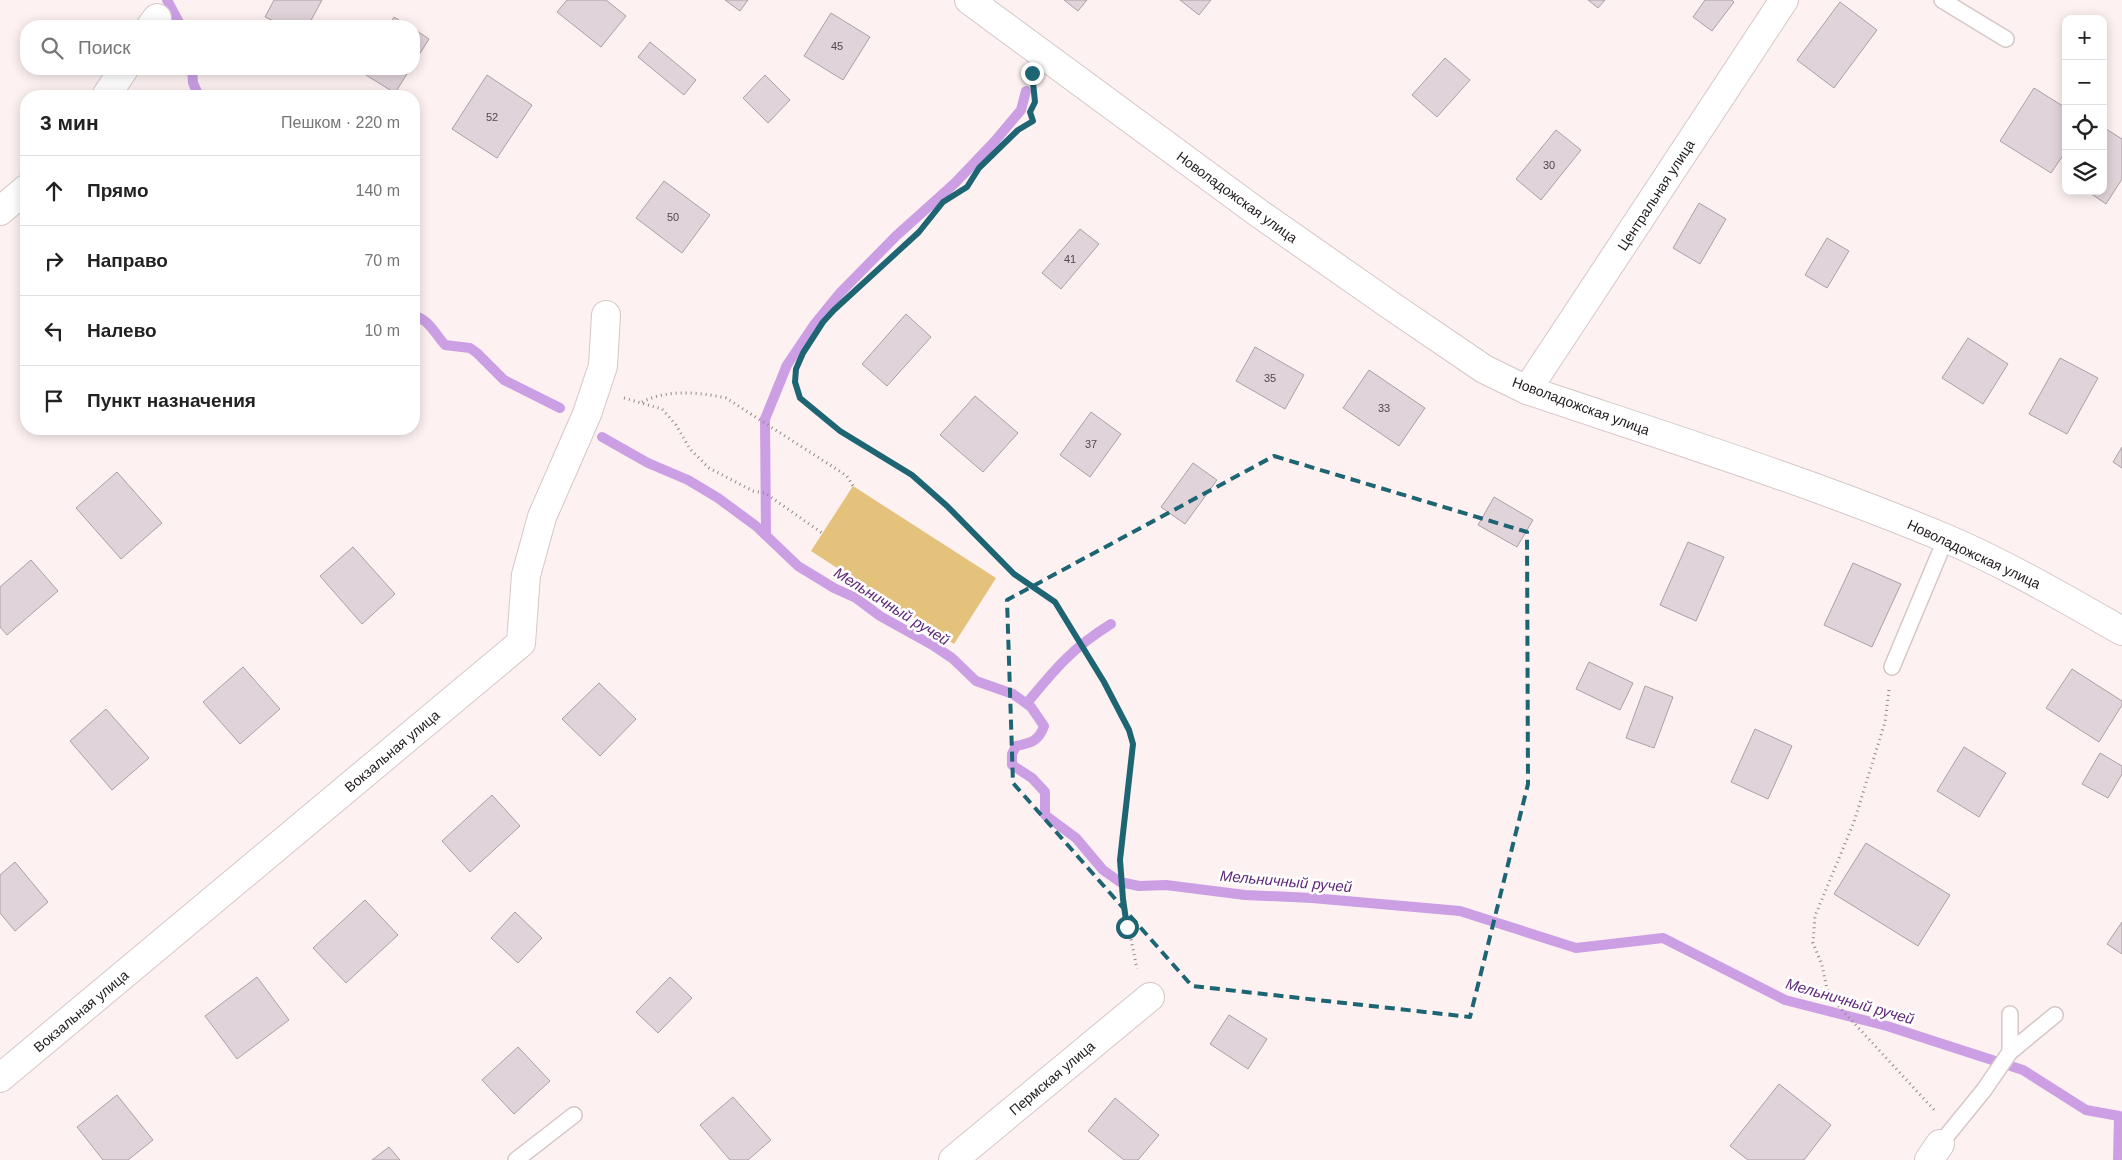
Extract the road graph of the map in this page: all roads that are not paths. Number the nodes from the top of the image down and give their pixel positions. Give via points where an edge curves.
1 (969, 0) edge
2 (1784, 0) edge
3 (1942, 0) edge
4 (2006, 39) dead end
5 (120, 75) edge
6 (110, 90) edge
7 (20, 194) edge
8 (0, 211) edge
9 (606, 315) dead end
10 (1527, 390) junction
11 (1946, 538) junction
12 (2122, 632) edge
13 (1892, 667) road end
14 (1150, 996) road end
15 (2010, 1014) dead end
16 (2056, 1015) dead end
17 (2010, 1052) junction
18 (0, 1078) edge
19 (574, 1115) dead end
20 (1940, 1144) edge
21 (516, 1160) edge
22 (953, 1160) edge

1 - 10 street, Новоладожская улица via 1257,212 1390,305 1484,369
2 - 10 street, Центральная улица
3 - 4 lane
5 - 6 street
7 - 8 street
9 - 18 street, Вокзальная улица via 603,366 587,414 542,517 526,575 520,643
10 - 11 street, Новоладожская улица via 1808,485
11 - 12 street, Новоладожская улица via 2044,586
11 - 13 lane
14 - 22 street, Пермская улица
15 - 17 lane
16 - 17 lane
17 - 20 lane
19 - 21 lane

